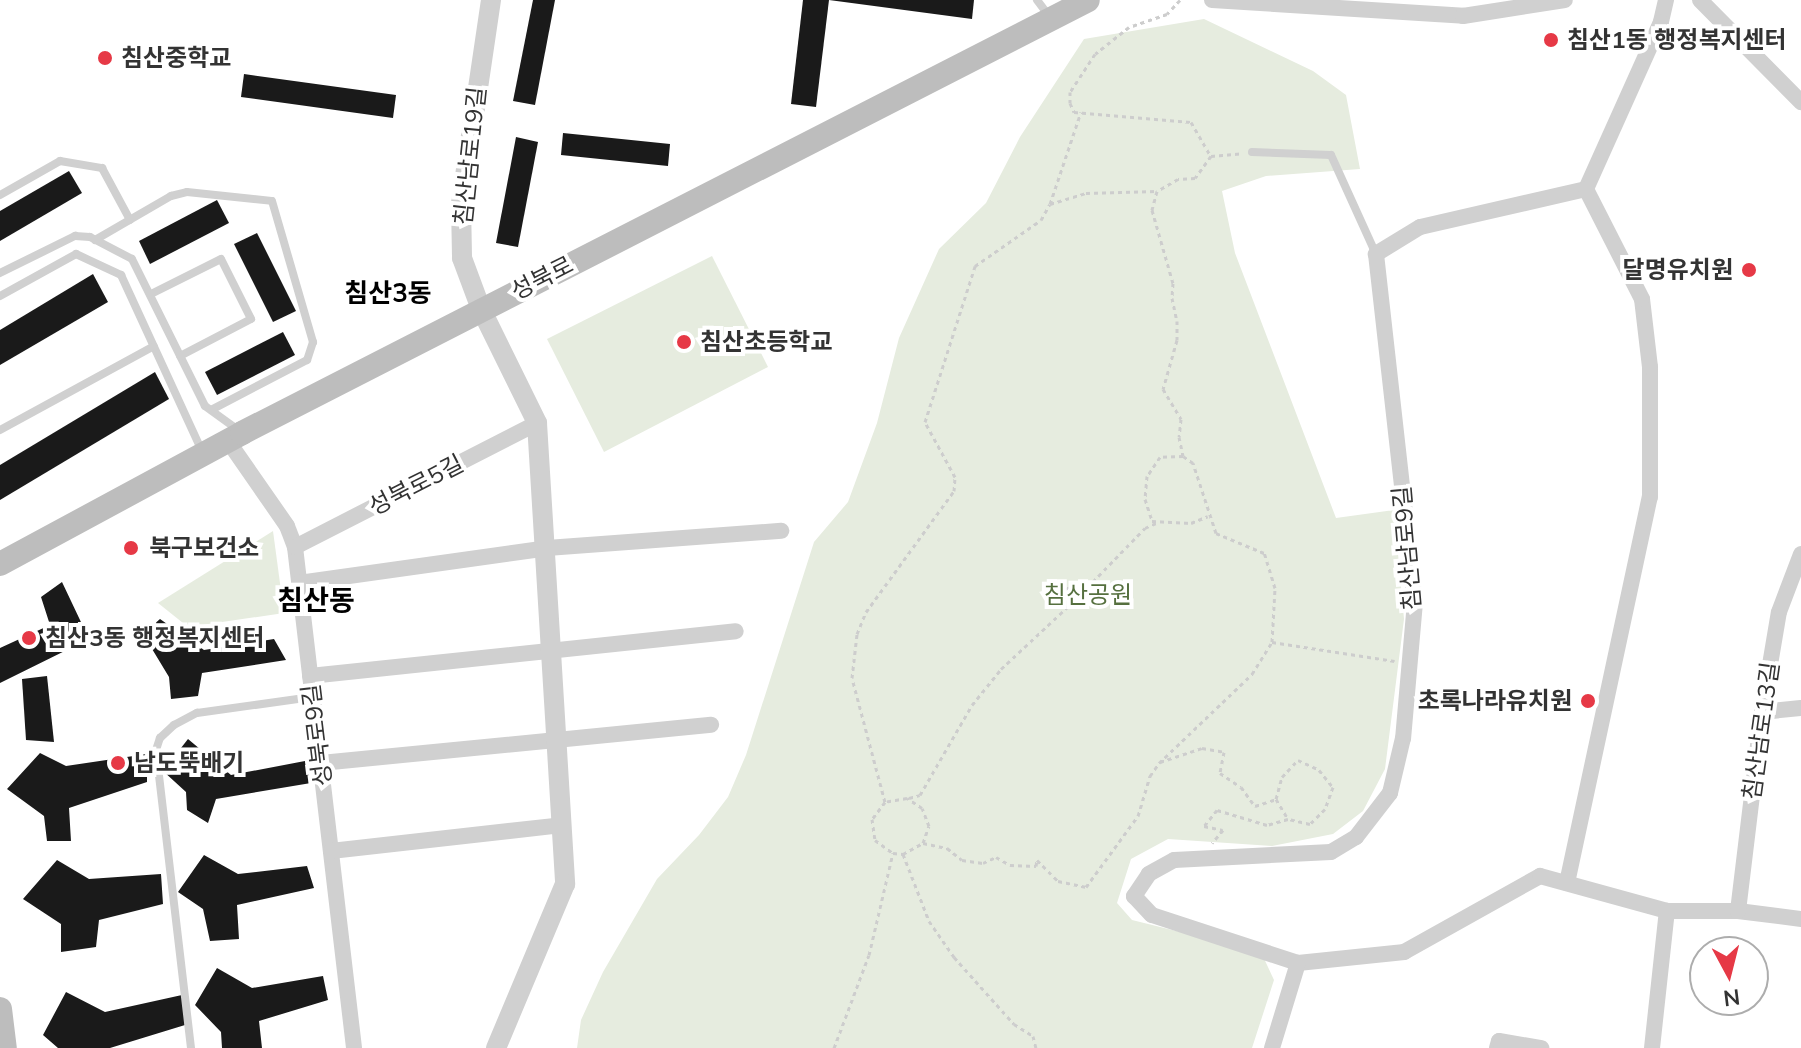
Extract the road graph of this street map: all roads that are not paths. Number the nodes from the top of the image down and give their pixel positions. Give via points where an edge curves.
1 (491, 0) edge
2 (1088, 0) edge
3 (1212, 0) edge
4 (1565, 0) edge
5 (1666, 0) edge
6 (1700, 0) edge
7 (1428, 7) edge
8 (1044, 9) edge
9 (1801, 102) edge
10 (1252, 152) road end
11 (1586, 189) junction
12 (0, 195) edge
13 (130, 220) junction
14 (95, 240) junction
15 (1376, 254) junction
16 (0, 273) edge
17 (151, 294) junction
18 (0, 296) edge
19 (481, 309) junction
20 (154, 346) junction
21 (180, 356) junction
22 (211, 410) junction
23 (537, 423) junction
24 (0, 430) edge
25 (235, 437) junction
26 (204, 454) junction
27 (781, 531) dead end
28 (295, 547) junction
29 (547, 548) junction
30 (1801, 554) edge
31 (0, 564) edge
32 (299, 583) junction
33 (736, 631) dead end
34 (553, 650) junction
35 (310, 676) junction
36 (313, 697) junction
37 (1801, 708) edge
38 (1762, 712) junction
39 (711, 725) dead end
40 (557, 740) junction
41 (321, 763) junction
42 (562, 825) junction
43 (331, 851) junction
44 (1567, 883) junction
45 (1667, 911) junction
46 (1738, 911) junction
47 (1801, 919) edge
48 (1298, 963) junction
49 (0, 1009) edge
50 (5, 1048) edge
51 (191, 1048) edge
52 (354, 1048) edge
53 (496, 1048) edge
54 (1272, 1048) edge
55 (1497, 1048) edge
56 (1541, 1048) edge
57 (1652, 1048) edge

1 - 19 street, 침산남로19길 via 461,204 462,258
2 - 8 main road, 성북로
3 - 7 street
4 - 7 street via 1463,16
5 - 11 street
6 - 9 street
8 - 19 main road, 성북로
10 - 15 lane via 1331,155
11 - 15 street via 1420,227
11 - 44 street via 1642,299 1650,367 1650,497
12 - 13 lane via 60,161 102,168
13 - 14 lane
13 - 22 lane via 187,192 272,201 313,342 307,360
14 - 16 lane via 75,236
14 - 17 lane via 132,259
15 - 48 street, 침산남로9길 via 1415,602 1403,738 1390,793 1356,837 1331,852 1174,860 1149,874 1134,896 1152,915
17 - 21 lane
17 - 21 lane via 221,259 251,319
18 - 20 lane via 76,254 121,275
19 - 23 street
19 - 25 main road, 성북로
20 - 24 lane
20 - 26 lane
21 - 22 lane
22 - 25 lane
23 - 28 street, 성북로5길
23 - 29 street
25 - 26 main road, 성북로
25 - 28 street, 성북로9길
26 - 31 main road, 성북로
27 - 29 street
28 - 32 street, 성북로9길
29 - 32 street
29 - 34 street
30 - 38 street, 침산남로13길 via 1779,612
32 - 35 street, 성북로9길
33 - 34 street
34 - 35 street
34 - 40 street
35 - 36 street, 성북로9길
36 - 41 street, 성북로9길
36 - 51 lane via 197,713 160,738 156,775
37 - 38 street
38 - 46 street, 침산남로13길
39 - 40 street
40 - 41 street
40 - 42 street
41 - 43 street, 성북로9길
42 - 43 street
42 - 53 street via 565,884
43 - 52 street, 성북로9길
44 - 45 street
44 - 48 street via 1540,876 1404,952
45 - 46 street
45 - 57 street
46 - 47 street
48 - 54 street
49 - 50 main road
55 - 56 street via 1499,1041

